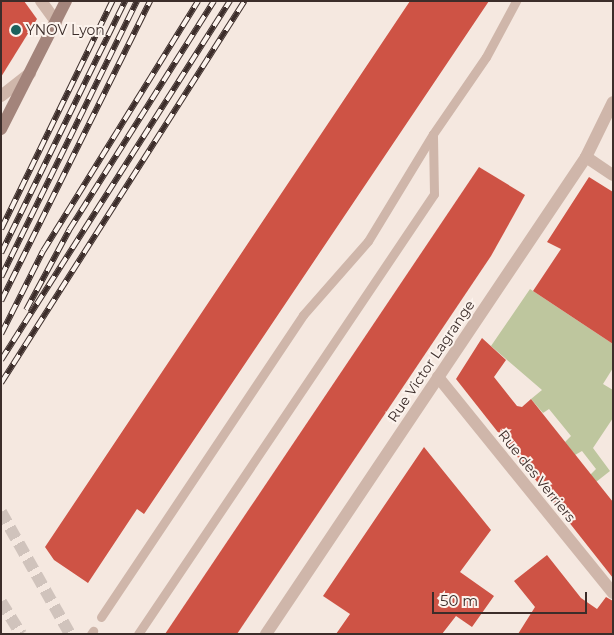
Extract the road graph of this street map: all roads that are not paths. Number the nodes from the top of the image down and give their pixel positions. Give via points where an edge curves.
1 (41, 1) edge
2 (66, 1) edge
3 (516, 1) edge
4 (56, 22) junction
5 (30, 73) junction
6 (1, 96) edge
7 (613, 102) edge
8 (1, 129) edge
9 (433, 134) junction
10 (586, 157) junction
11 (613, 176) edge
12 (438, 377) junction
13 (613, 593) edge
14 (101, 617) dead end
15 (138, 634) edge
16 (266, 634) edge

1 - 4 street
2 - 4 street
3 - 9 lane via 486,57
4 - 5 street
5 - 6 street
5 - 8 street
7 - 10 street, Rue Victor Lagrange
9 - 14 lane via 368,241 304,315
9 - 15 lane via 434,194
10 - 11 street
10 - 12 street, Rue Victor Lagrange
12 - 13 street, Rue des Verriers
12 - 16 street, Rue Victor Lagrange

